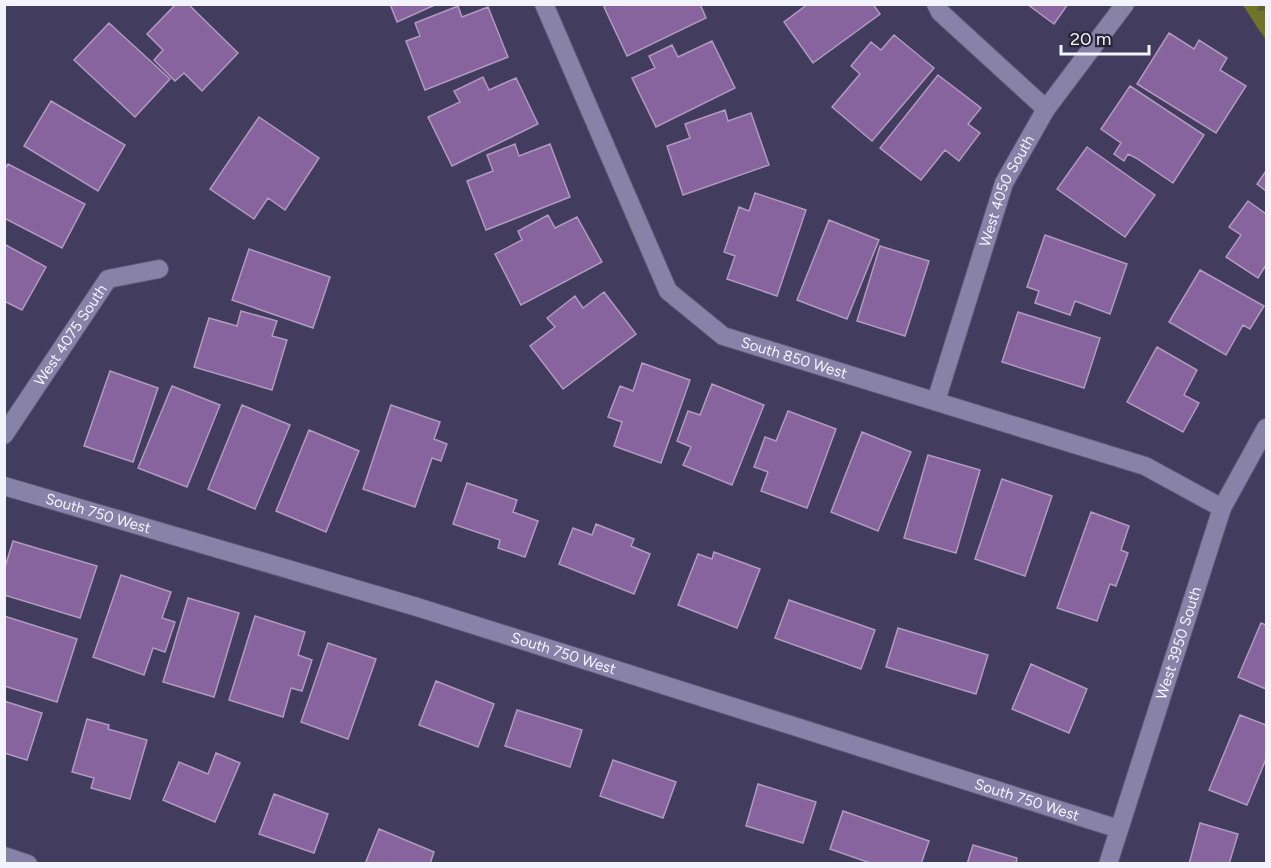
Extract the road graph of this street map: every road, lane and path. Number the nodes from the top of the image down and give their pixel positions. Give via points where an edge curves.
1 (544, 4) edge
2 (936, 4) edge
3 (1125, 4) edge
4 (1046, 109) junction
5 (159, 269) dead end
6 (936, 401) junction
7 (1266, 428) edge
8 (4, 435) edge
9 (4, 486) edge
10 (1222, 508) junction
11 (1119, 829) junction
12 (4, 856) edge
13 (28, 864) edge
14 (1108, 864) edge

1 - 6 street, South 850 West via 669,291 723,336
2 - 4 street via 940,12
3 - 4 street, West 4050 South
4 - 6 street, West 4050 South via 1004,183
5 - 8 street, West 4075 South via 108,279
6 - 10 street, South 850 West via 1145,466
7 - 10 street, West 3950 South
9 - 11 street, South 750 West via 417,608
10 - 11 street, West 3950 South
11 - 14 street, West 3950 South
12 - 13 street

